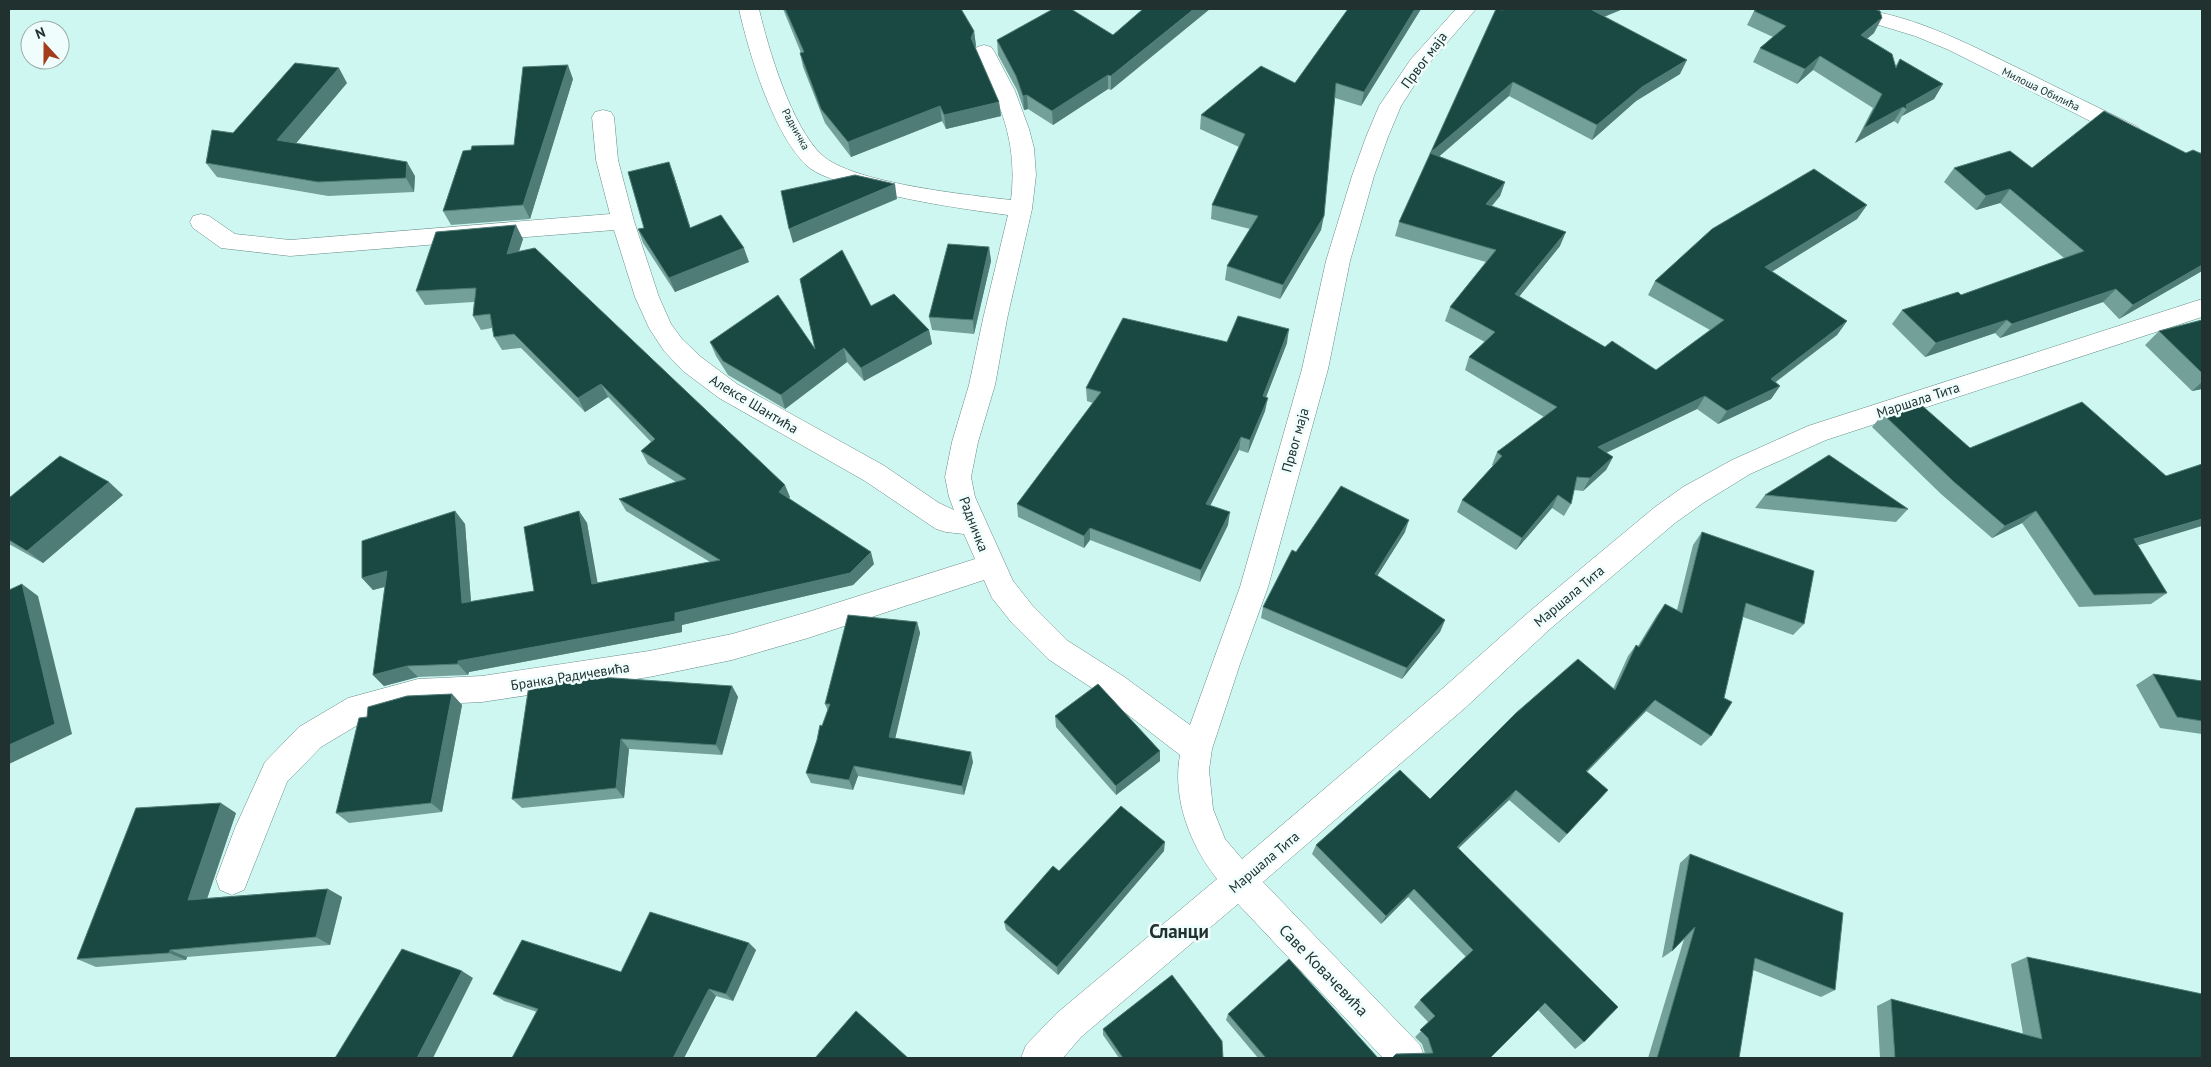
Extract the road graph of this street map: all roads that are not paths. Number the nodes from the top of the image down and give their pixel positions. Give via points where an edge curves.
1 (749, 9) edge
2 (1466, 9) edge
3 (1846, 9) edge
4 (1879, 14) edge
5 (984, 51) dead end
6 (603, 117) dead end
7 (2145, 139) edge
8 (1021, 209) junction
9 (623, 221) junction
10 (201, 222) dead end
11 (2202, 308) edge
12 (973, 523) junction
13 (990, 566) junction
14 (1197, 750) junction
15 (232, 879) dead end
16 (1240, 882) junction
17 (1039, 1058) edge
18 (1408, 1058) edge

1 - 8 street, Радничка via 753,30 774,87 814,160 839,173 878,186 943,199
2 - 14 street, Првог маја via 1418,64 1390,106 1374,145 1338,262 1315,369 1254,587
3 - 4 street, Милоша Обилића
4 - 7 street, Милоша Обилића via 1956,46
5 - 8 street, Радничка via 1005,91 1023,148 1025,175
6 - 9 street, Алексе Шантића via 607,160
8 - 12 street, Радничка via 958,476 962,497
9 - 10 street via 290,248 229,242
9 - 12 street, Алексе Шантића via 661,328 692,364 728,391 874,474 946,521
11 - 16 street, Маршала Тита via 1817,434 1741,467 1693,495 1540,620
12 - 13 street, Радничка
13 - 14 street, Радничка via 1002,589 1022,614 1058,650 1112,685
13 - 15 street, Бранка Радичевића via 732,648 482,689 418,692 359,708 310,737 276,772
14 - 16 street, Првог маја via 1193,770 1197,808 1214,850
16 - 17 street, Маршала Тита via 1069,1025
16 - 18 street, Саве Ковачевића

